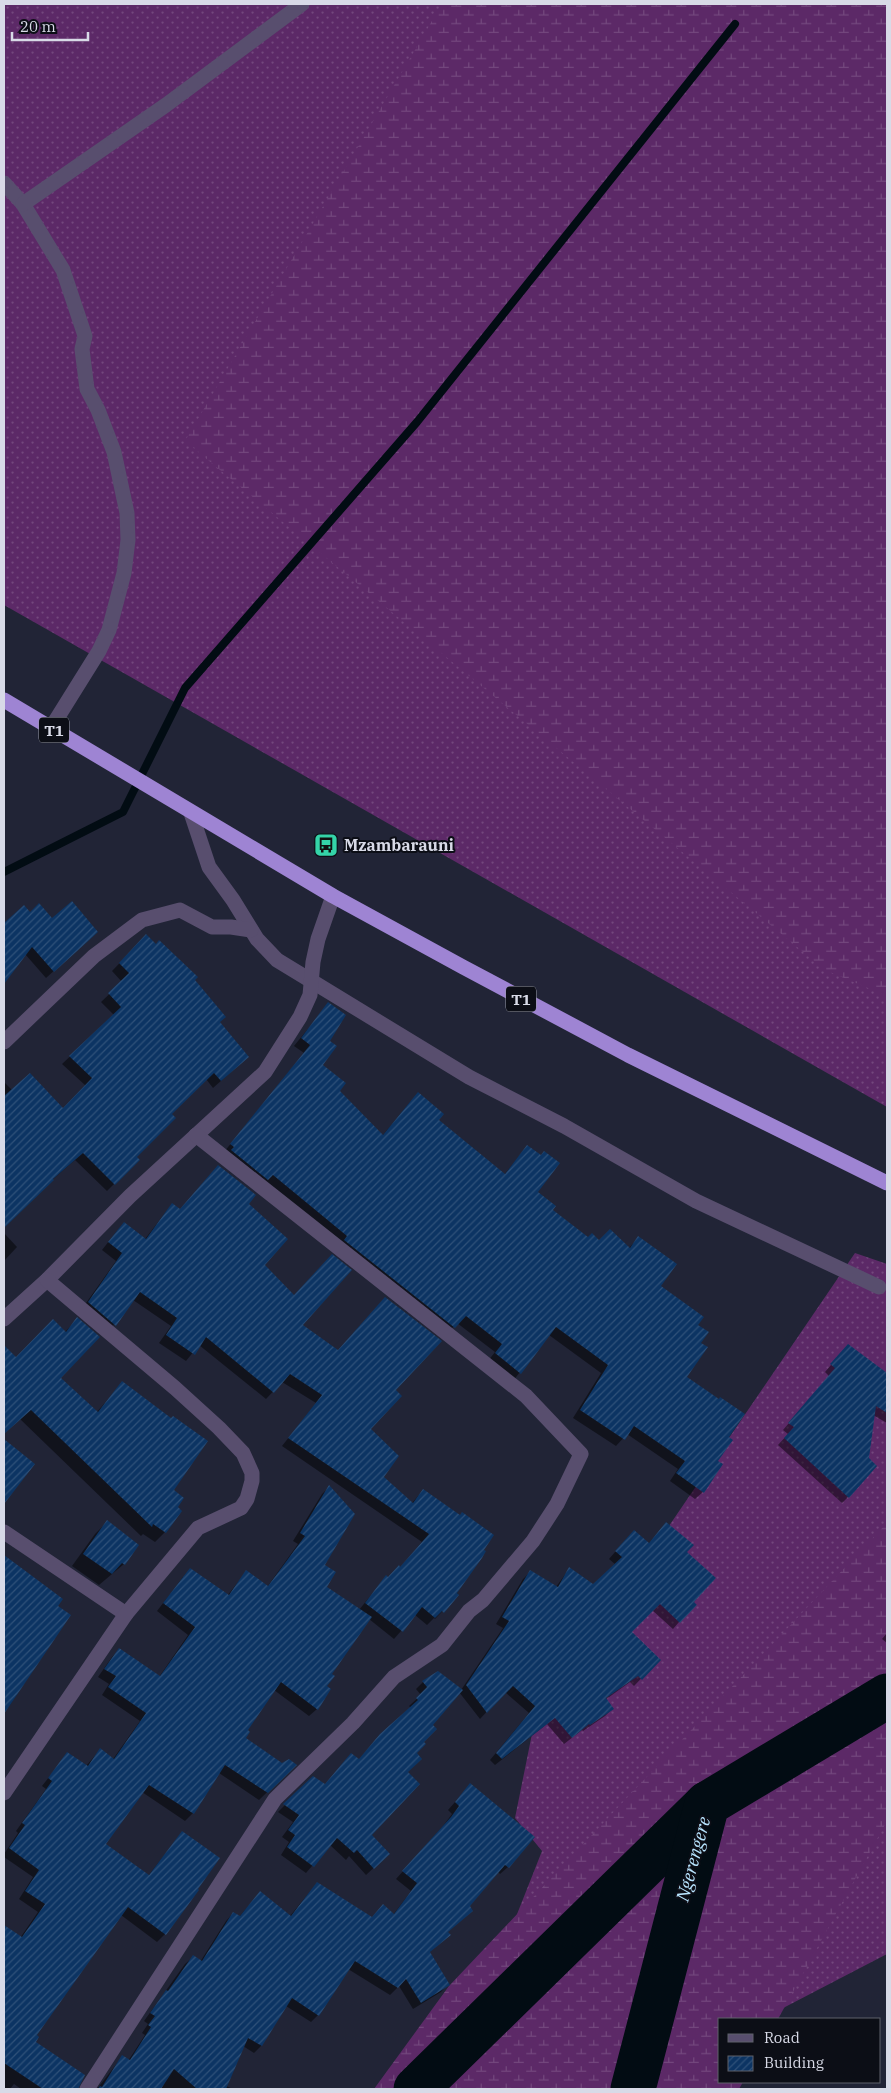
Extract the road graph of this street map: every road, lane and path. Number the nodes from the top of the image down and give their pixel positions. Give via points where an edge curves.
1 (302, 4) edge
2 (4, 183) edge
3 (23, 204) junction
4 (4, 700) edge
5 (51, 728) junction
6 (192, 813) junction
7 (333, 896) junction
8 (251, 930) junction
9 (311, 979) junction
10 (4, 1042) edge
11 (196, 1135) junction
12 (887, 1183) edge
13 (48, 1280) junction
14 (879, 1287) dead end
15 (4, 1319) edge
16 (4, 1532) edge
17 (126, 1614) junction
18 (4, 1793) edge
19 (87, 2089) edge

1 - 3 street via 166,106
2 - 3 street
3 - 5 street via 63,270 78,314 85,336 82,349 86,389 114,452 127,513 124,573 109,630
4 - 5 highway, T1
5 - 6 highway, T1
6 - 7 highway, T1
6 - 8 street via 209,867
7 - 9 street via 318,939
7 - 12 highway, T1 via 628,1055
8 - 9 street via 274,957
8 - 10 street via 212,927 180,910 142,920 94,956
9 - 11 street via 310,995 300,1017 265,1072
9 - 14 street via 449,1066 564,1126 696,1201
11 - 13 street via 130,1196
11 - 19 street via 526,1396 581,1454 557,1504 533,1541 483,1600 469,1611 442,1646 394,1678 275,1799
13 - 15 street
13 - 17 street via 219,1428 243,1453 252,1473 250,1491 241,1508 198,1528
16 - 17 street
17 - 18 street

